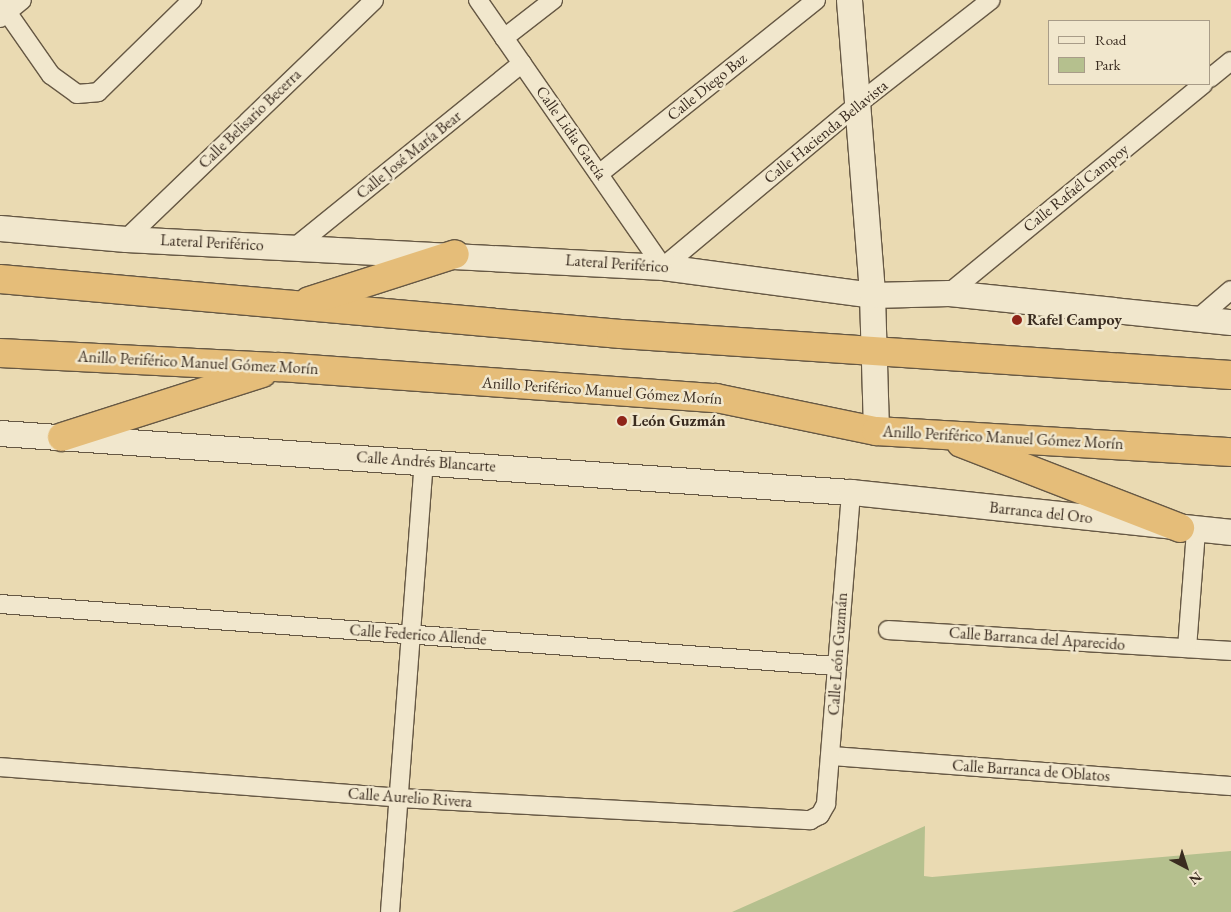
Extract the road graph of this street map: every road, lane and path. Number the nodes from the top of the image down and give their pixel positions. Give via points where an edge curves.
1 (22, 0) edge
2 (192, 0) edge
3 (374, 0) edge
4 (478, 0) edge
5 (553, 0) edge
6 (816, 0) edge
7 (849, 0) edge
8 (990, 0) edge
9 (2, 11) edge
10 (504, 38) junction
11 (1231, 61) edge
12 (522, 63) junction
13 (1211, 77) edge
14 (1202, 85) edge
15 (859, 103) junction
16 (598, 174) junction
17 (0, 228) edge
18 (126, 239) junction
19 (295, 248) junction
20 (455, 254) junction
21 (663, 267) junction
22 (0, 279) edge
23 (1231, 290) edge
24 (949, 293) junction
25 (872, 295) junction
26 (297, 304) junction
27 (1196, 320) junction
28 (1231, 322) edge
29 (0, 353) edge
30 (872, 353) junction
31 (280, 367) junction
32 (1231, 375) edge
33 (876, 431) junction
34 (0, 433) edge
35 (936, 433) junction
36 (62, 437) junction
37 (1231, 452) edge
38 (424, 462) junction
39 (851, 492) junction
40 (1188, 529) junction
41 (1231, 532) edge
42 (0, 604) edge
43 (888, 630) dead end
44 (411, 634) junction
45 (1187, 648) junction
46 (1231, 651) edge
47 (837, 666) junction
48 (831, 756) junction
49 (0, 767) edge
50 (1231, 786) edge
51 (399, 798) junction
52 (820, 816) joint
53 (390, 912) edge

1 - 9 street
2 - 9 street via 98,92 78,94 51,75
3 - 18 street, Calle Belisario Becerra
4 - 10 street, Calle Lidia García
5 - 10 street
6 - 16 street, Calle Diego Baz
7 - 15 street
8 - 15 street, Calle Hacienda Bellavista
10 - 12 street, Calle Lidia García
11 - 13 street
12 - 16 street, Calle Lidia García
12 - 19 street, Calle José María Bear
14 - 24 street, Calle Rafaél Campoy
15 - 21 street, Calle Hacienda Bellavista
15 - 25 street
16 - 21 street, Calle Lidia García
17 - 18 street, Lateral Periférico
18 - 19 street, Lateral Periférico
19 - 20 street, Lateral Periférico
20 - 21 street, Lateral Periférico
20 - 26 highway
21 - 25 street, Lateral Periférico
22 - 26 highway
23 - 27 street
24 - 25 street, Lateral Periférico
24 - 27 street, Lateral Periférico
25 - 30 street
26 - 30 highway
27 - 28 street, Lateral Periférico
29 - 31 highway, Anillo Periférico Manuel Gómez Morín
30 - 32 highway via 1053,361
30 - 33 street
31 - 33 highway, Anillo Periférico Manuel Gómez Morín via 716,398
31 - 36 highway
33 - 35 highway, Anillo Periférico Manuel Gómez Morín
34 - 36 street, Calle Andrés Blancarte
35 - 37 highway, Anillo Periférico Manuel Gómez Morín
35 - 40 highway
36 - 38 street, Calle Andrés Blancarte
38 - 39 street, Calle Andrés Blancarte
38 - 44 street
39 - 40 street, Barranca del Oro
39 - 47 street, Calle León Guzmán
40 - 41 street, Barranca del Oro
40 - 45 street
42 - 44 street, Calle Federico Allende
43 - 45 street, Calle Barranca del Aparecido
44 - 47 street, Calle Federico Allende
44 - 51 street
45 - 46 street, Calle Barranca del Aparecido
47 - 48 street, Calle León Guzmán
48 - 50 street, Calle Barranca de Oblatos
48 - 52 street, Calle León Guzmán via 826,804
49 - 51 street, Calle Aurelio Rivera
51 - 52 street, Calle Aurelio Rivera via 810,820
51 - 53 street

